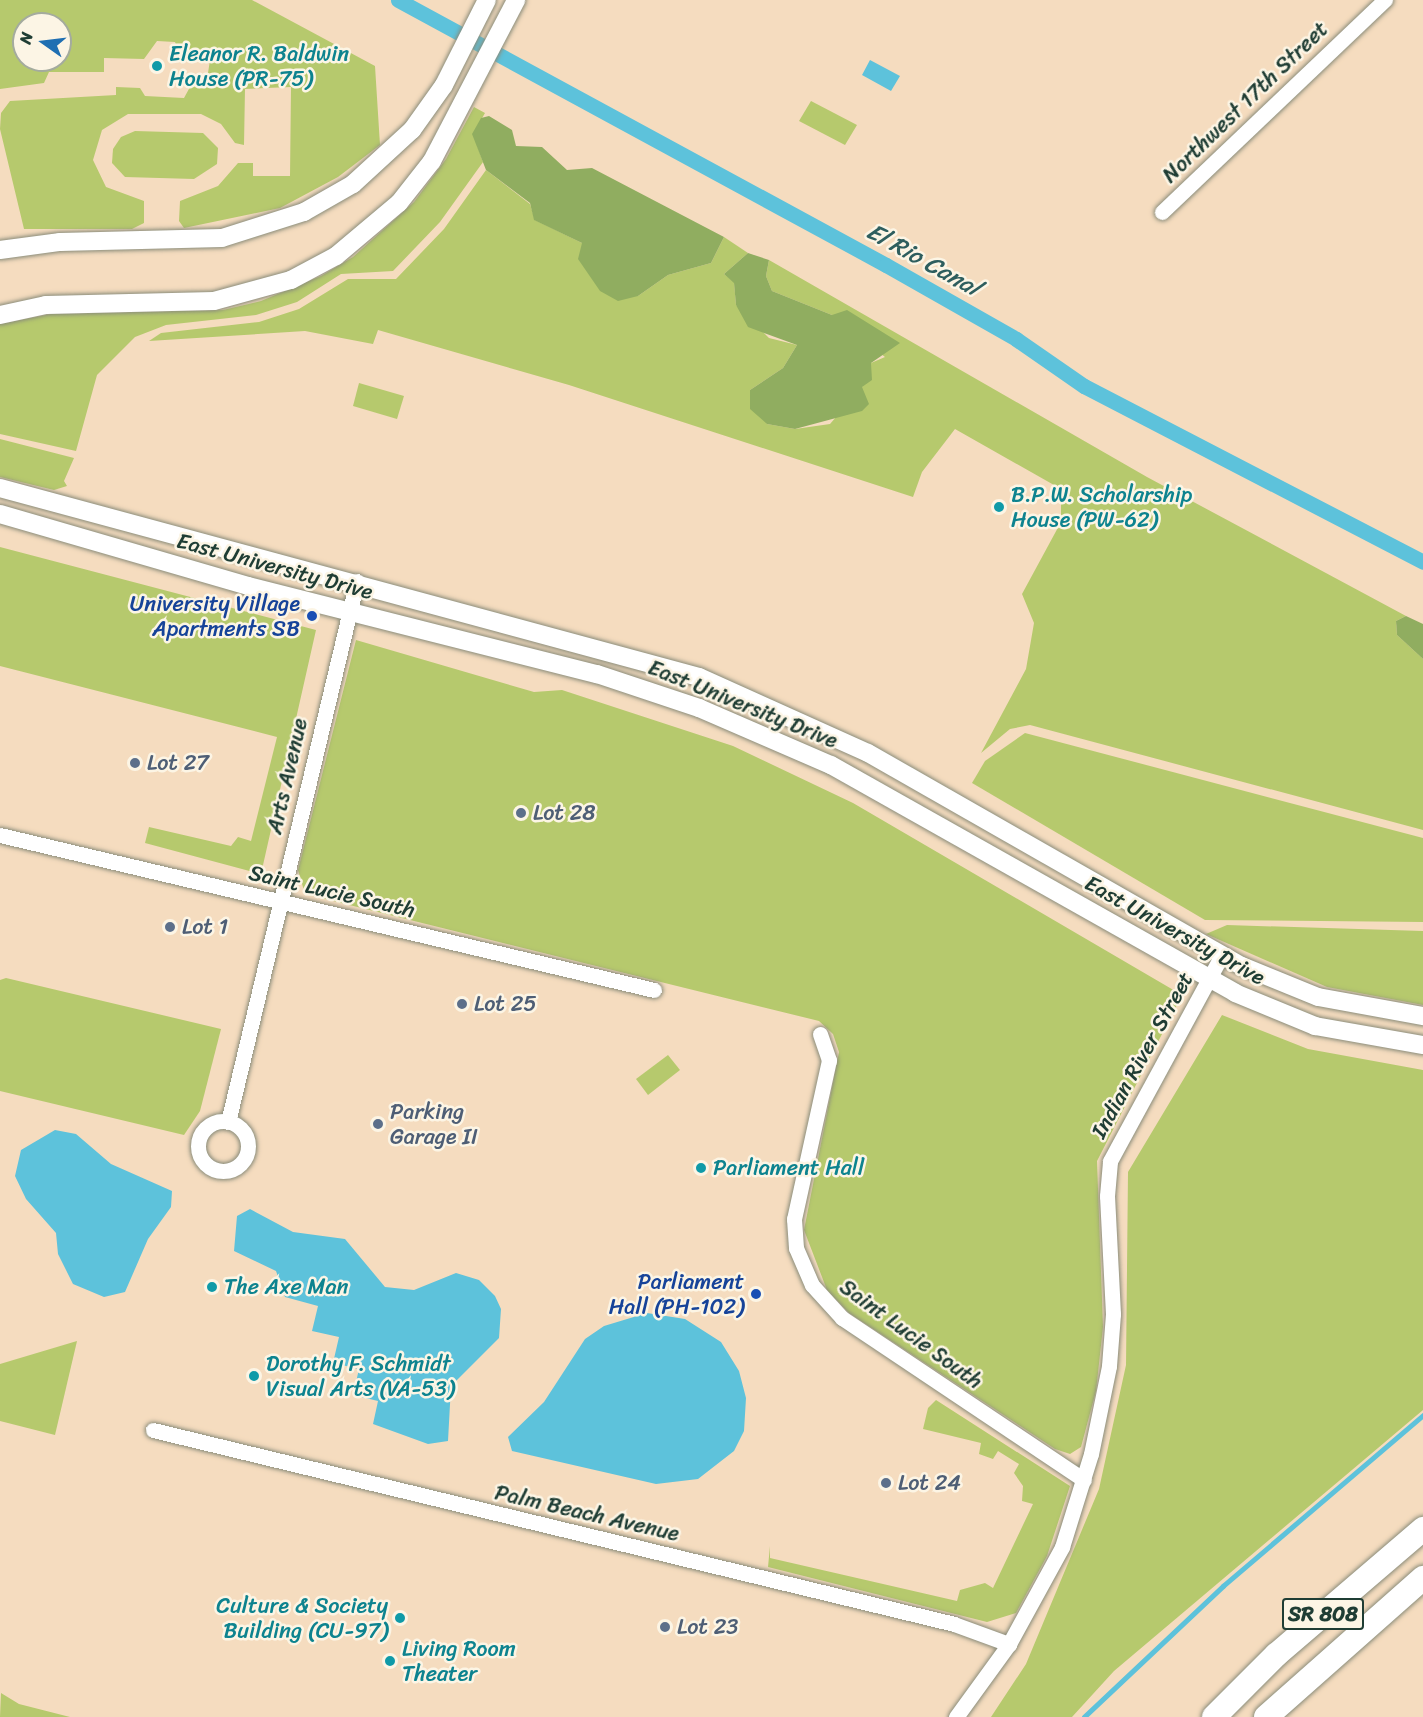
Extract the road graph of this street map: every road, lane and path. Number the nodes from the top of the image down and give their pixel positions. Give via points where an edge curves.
1 (488, 0) edge
2 (516, 0) edge
3 (1384, 0) edge
4 (1162, 212) dead end
5 (0, 250) edge
6 (0, 315) edge
7 (0, 488) edge
8 (0, 514) edge
9 (357, 581) junction
10 (349, 612) junction
11 (0, 835) edge
12 (280, 901) junction
13 (1222, 955) junction
14 (1209, 979) junction
15 (654, 990) dead end
16 (1423, 1016) edge
17 (820, 1034) dead end
18 (1423, 1045) edge
19 (228, 1122) dead end
20 (153, 1430) dead end
21 (1084, 1480) junction
22 (1423, 1529) edge
23 (1423, 1578) edge
24 (1009, 1644) junction
25 (1272, 1714) edge
26 (956, 1717) edge
27 (1214, 1717) edge

1 - 5 street via 429,109 394,150 353,184 304,212 204,240 60,242
2 - 6 street via 432,161 399,203 360,239 291,280 214,301 46,305
3 - 4 street, Northwest 17th Street
7 - 9 street, East University Drive
8 - 10 street, East University Drive
9 - 10 street, Arts Avenue
9 - 13 street, East University Drive via 657,663 748,696 868,753
10 - 12 street, Arts Avenue
10 - 14 street, East University Drive via 597,674 746,726 867,784
11 - 12 street, Saint Lucie South
12 - 15 street, Saint Lucie South
12 - 19 street, Arts Avenue
13 - 14 street, Indian River Street
13 - 16 street, East University Drive via 1318,997
14 - 18 street, East University Drive via 1316,1026
14 - 21 street, Indian River Street via 1110,1161 1107,1196 1113,1314 1100,1421
17 - 21 street, Saint Lucie South via 829,1060 794,1219 796,1248 812,1285 842,1318
20 - 24 street, Palm Beach Avenue via 943,1621
21 - 24 street, Indian River Street via 1062,1547
22 - 27 main road, SR 808 via 1276,1655
23 - 25 main road, SR 808
24 - 26 street, Indian River Street

